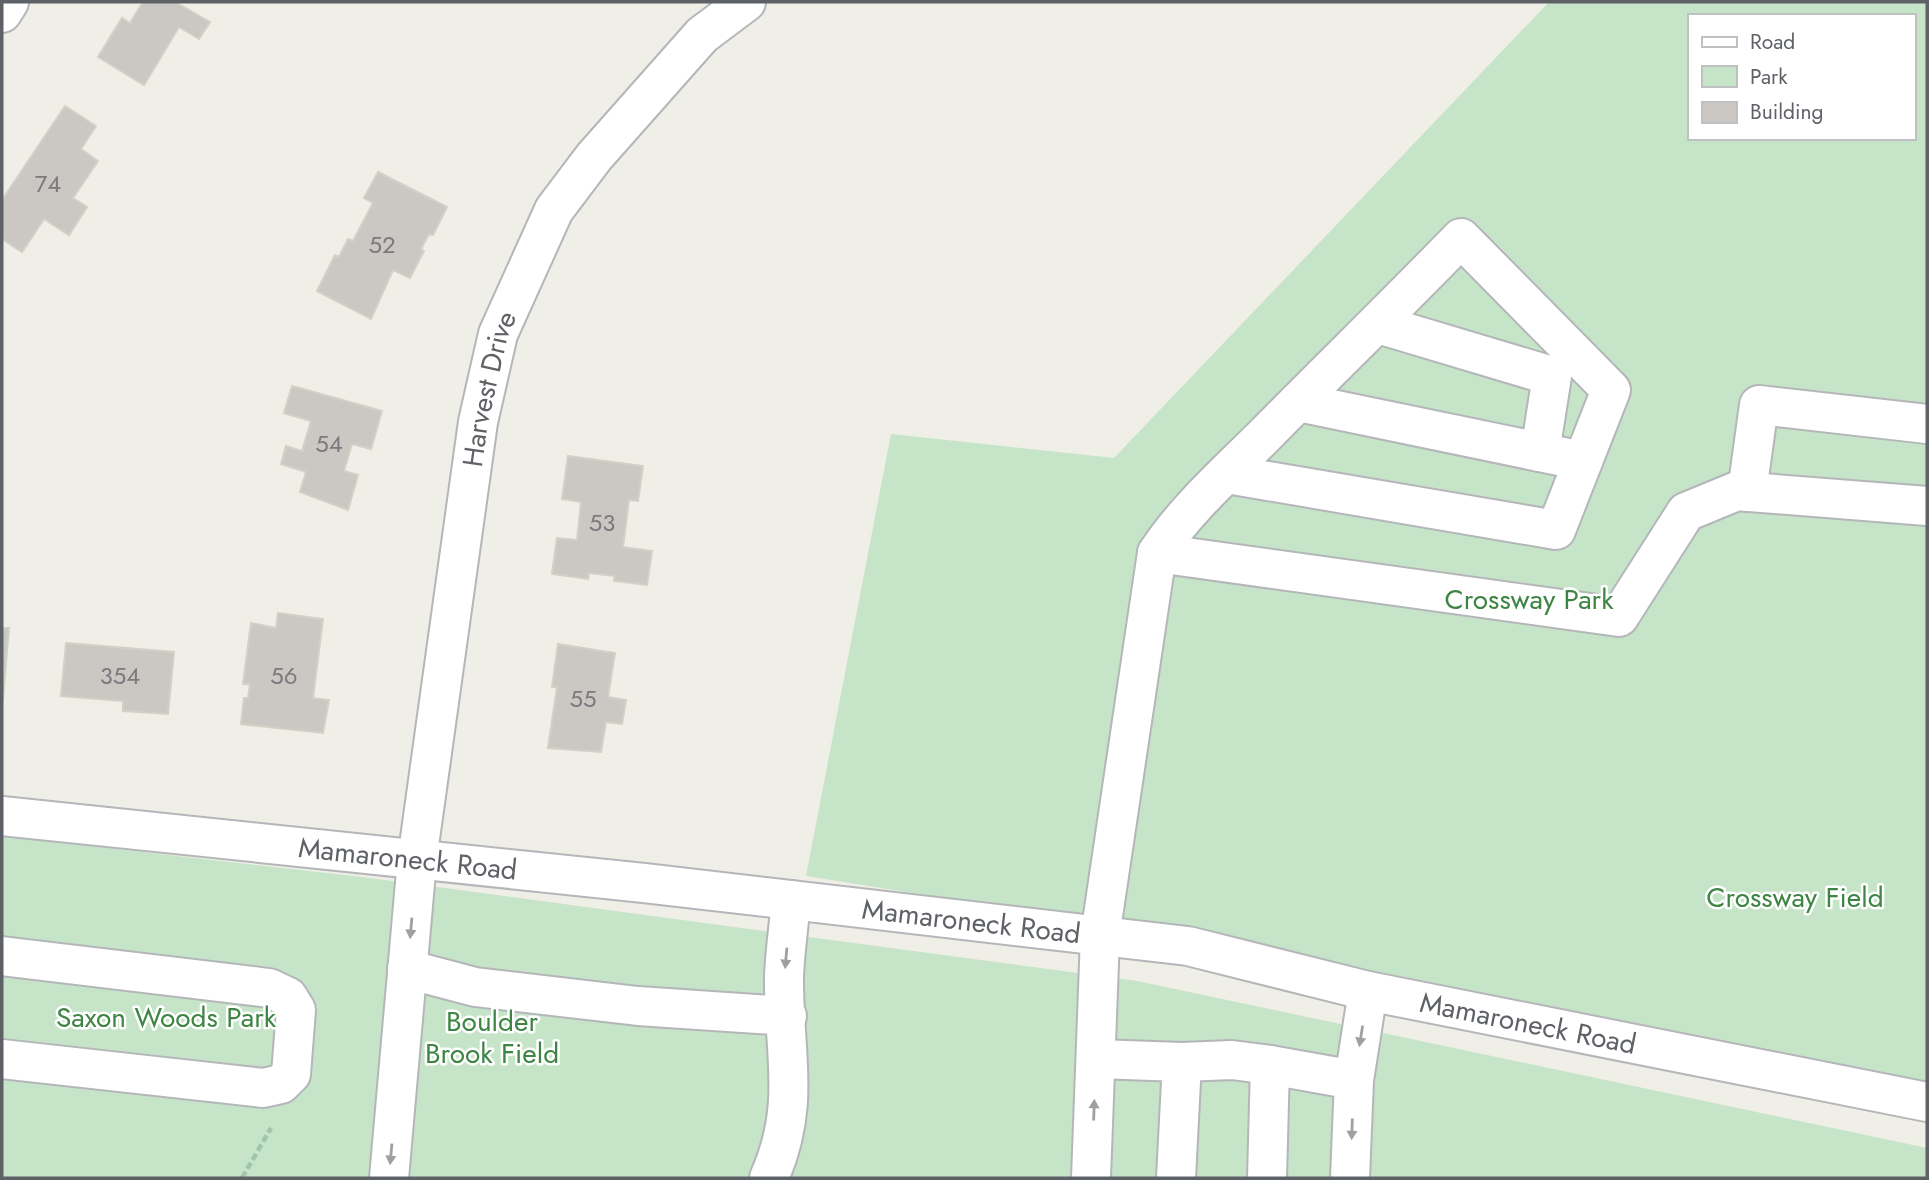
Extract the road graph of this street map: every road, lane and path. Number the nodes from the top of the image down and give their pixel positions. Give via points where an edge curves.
1 (9, 2) edge
2 (746, 2) edge
3 (2, 13) edge
4 (1378, 324) junction
5 (1298, 402) junction
6 (1927, 424) edge
7 (1540, 452) junction
8 (1583, 461) junction
9 (1227, 474) junction
10 (1742, 492) junction
11 (1927, 506) edge
12 (1157, 553) junction
13 (2, 816) edge
14 (417, 860) junction
15 (791, 900) junction
16 (1100, 936) junction
17 (2, 956) edge
18 (407, 969) junction
19 (1368, 991) junction
20 (787, 1016) junction
21 (2, 1059) edge
22 (1096, 1059) junction
23 (1182, 1062) junction
24 (1270, 1065) junction
25 (1353, 1080) junction
26 (1927, 1102) edge
27 (271, 1128) dead end
28 (242, 1178) edge
29 (389, 1178) edge
30 (769, 1178) edge
31 (1091, 1178) edge
32 (1176, 1178) edge
33 (1267, 1178) edge
34 (1350, 1178) edge

1 - 3 street
2 - 14 street, Harvest Drive via 702,35 594,157 554,210 498,334 478,422
4 - 5 street
4 - 7 street via 1552,376
4 - 8 street via 1461,238 1611,390
5 - 7 street
5 - 9 street
6 - 10 street via 1759,405
7 - 8 street
8 - 9 street via 1556,530
9 - 12 street via 1175,526
10 - 11 street
10 - 12 street via 1686,512 1619,617
12 - 16 street
13 - 14 street, Mamaroneck Road
14 - 15 street, Mamaroneck Road
14 -> 18 street, Harvest Drive
15 - 16 street, Mamaroneck Road
15 -> 20 street via 784,976
16 - 19 street, Mamaroneck Road via 1188,946
16 - 22 street
17 - 21 street via 269,988 288,997 296,1010 291,1074 281,1084 263,1088
18 - 20 street via 475,987 638,1006
18 -> 29 street, Harvest Drive
19 -> 25 street
19 - 26 street, Mamaroneck Road
20 - 30 street via 791,1086 783,1147
22 - 23 street
31 -> 22 street
23 - 24 street via 1232,1060
23 - 32 street
24 - 25 street
24 - 33 street
25 -> 34 street
27 - 28 path

